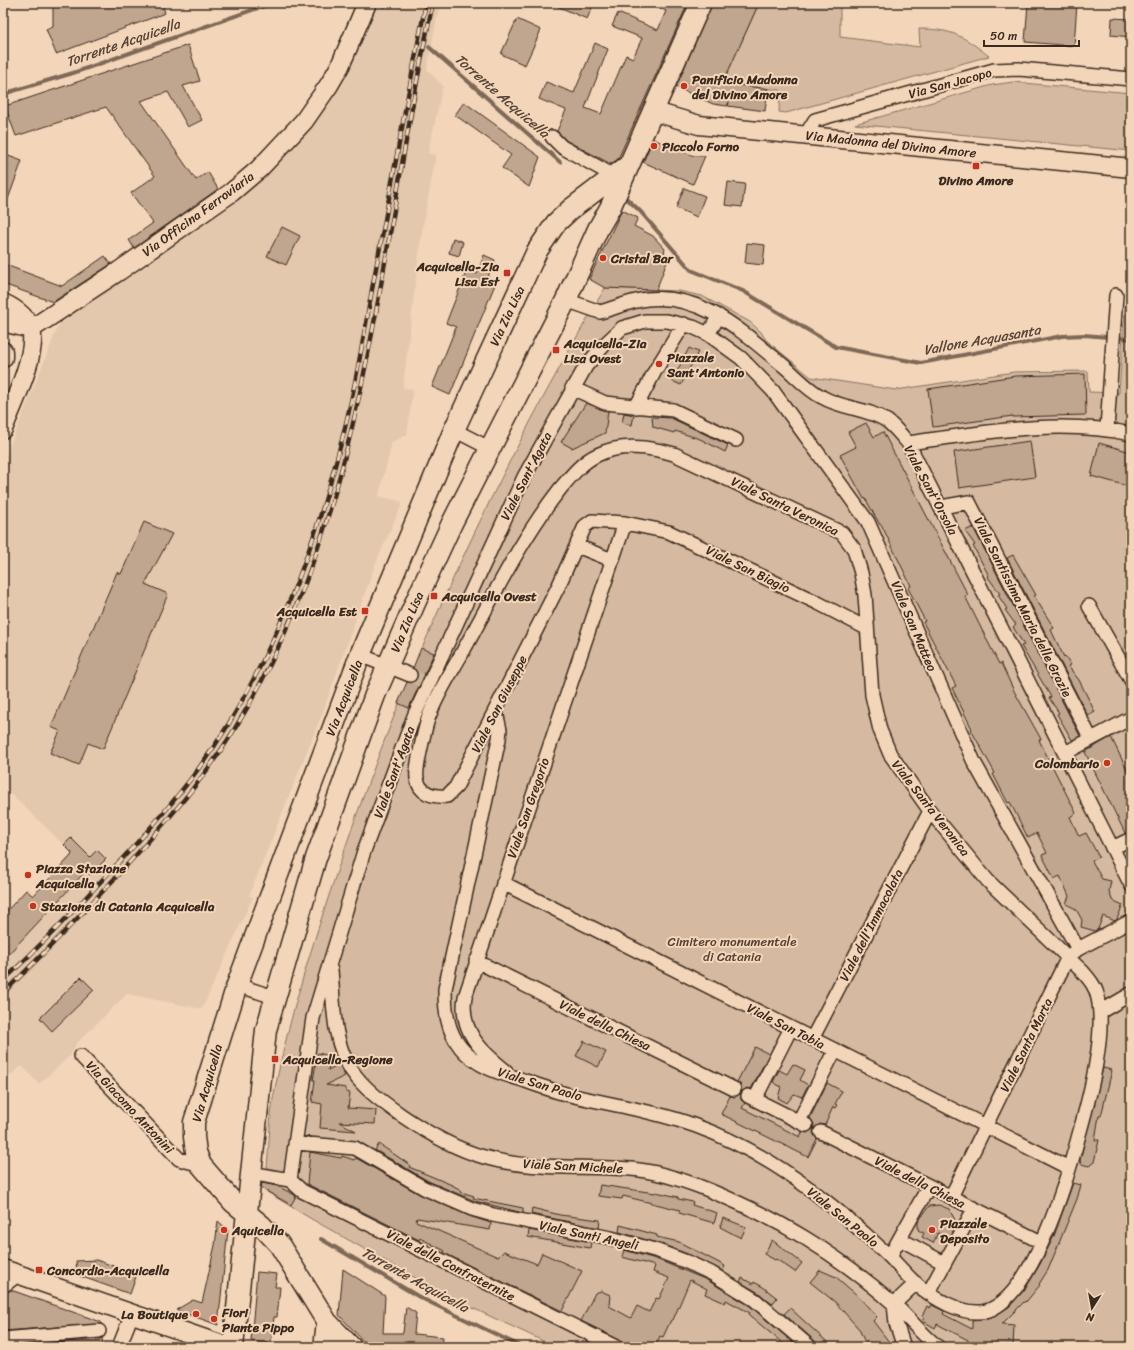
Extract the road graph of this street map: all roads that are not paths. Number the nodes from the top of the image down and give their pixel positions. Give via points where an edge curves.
1 (701, 3) edge
2 (366, 7) edge
3 (1131, 79) edge
4 (652, 112) junction
5 (805, 136) junction
6 (552, 137) dead end
7 (1131, 168) edge
8 (622, 171) junction
9 (571, 209) junction
10 (598, 229) junction
11 (566, 300) junction
12 (1115, 301) dead end
13 (3, 302) edge
14 (719, 316) junction
15 (50, 317) junction
16 (3, 322) edge
17 (684, 324) junction
18 (31, 329) junction
19 (708, 334) junction
20 (3, 351) edge
21 (32, 353) junction
22 (3, 358) edge
23 (572, 388) junction
24 (636, 407) junction
25 (3, 429) edge
26 (1107, 429) junction
27 (454, 430) junction
28 (1131, 434) edge
29 (736, 440) dead end
30 (908, 444) junction
31 (489, 448) junction
32 (941, 507) junction
33 (625, 523) junction
34 (577, 546) junction
35 (612, 560) junction
36 (1089, 606) dead end
37 (866, 628) junction
38 (360, 654) junction
39 (388, 666) junction
40 (410, 675) tunnel mouth
41 (1131, 680) edge
42 (431, 684) junction
43 (496, 712) junction
44 (1131, 718) edge
45 (1091, 739) junction
46 (1065, 753) junction
47 (930, 810) junction
48 (1131, 838) edge
49 (1112, 848) junction
50 (503, 883) junction
51 (1131, 885) edge
52 (1131, 921) edge
53 (1073, 953) junction
54 (476, 961) junction
55 (331, 966) junction
56 (237, 985) junction
57 (1131, 994) edge
58 (274, 997) junction
59 (1100, 1012) junction
60 (791, 1028) junction
61 (812, 1039) junction
62 (835, 1050) junction
63 (81, 1056) dead end
64 (515, 1078) junction
65 (734, 1088) dead end
66 (986, 1126) junction
67 (821, 1132) dead end
68 (296, 1143) junction
69 (201, 1165) junction
70 (1069, 1168) junction
71 (250, 1173) junction
72 (290, 1180) junction
73 (929, 1186) junction
74 (951, 1197) junction
75 (974, 1209) junction
76 (246, 1213) junction
77 (900, 1239) junction
78 (1041, 1242) junction
79 (890, 1256) junction
80 (944, 1263) junction
81 (11, 1272) edge
82 (916, 1283) junction
83 (3, 1286) edge
84 (929, 1292) junction
85 (894, 1304) junction
86 (132, 1314) junction
87 (327, 1322) junction
88 (99, 1331) dead end
89 (5, 1342) edge
90 (118, 1347) edge
91 (228, 1347) edge
92 (233, 1347) edge
93 (324, 1347) edge
94 (351, 1347) edge
95 (616, 1347) edge
96 (810, 1347) edge
97 (904, 1347) edge
98 (938, 1347) edge

1 - 4 main road, Via Zia Lisa
2 - 15 main road, Via Officina Ferroviaria via 340,66 328,85 304,121 259,170 226,196
3 - 5 street, Via San Jacopo via 1019,69 994,70 815,120
4 - 5 main road, Via Madonna del Divino Amore via 699,125
4 - 8 main road, Via Zia Lisa
5 - 7 main road, Via Madonna del Divino Amore
6 - 8 street via 562,147
8 - 9 main road, Via Zia Lisa
8 - 10 main road, Via Zia Lisa via 610,208
9 - 10 main road via 588,212 594,216
9 - 27 main road, Via Zia Lisa via 556,222 537,251
10 - 11 main road, Via Zia Lisa
11 - 14 street, Viale Sant'Orsola via 591,311 600,312 647,299 667,299 688,302
11 - 31 main road, Via Zia Lisa
12 - 26 street
13 - 15 main road
13 - 18 main road via 17,310
14 - 19 street
14 - 30 street, Viale Sant'Orsola via 822,397 877,415 888,422
15 - 18 main road, Via Officina Ferroviaria
15 - 21 main road
16 - 18 main road
17 - 19 street, Viale San Matteo
17 - 23 street, Viale Sant'Agata via 645,321 622,328 596,355
17 - 24 street
18 - 21 main road
19 - 53 street, Viale San Matteo via 741,358 773,390 868,522 974,762
20 - 22 main road
21 - 25 main road
23 - 24 street via 605,402
23 - 42 street, Viale Sant'Agata via 524,477
24 - 29 street via 673,410
26 - 28 street
26 - 30 street via 1073,426 1016,428
27 - 31 street
27 - 38 main road, Via Zia Lisa
30 - 32 street, Viale Sant'Orsola
31 - 39 main road, Via Zia Lisa via 452,523
32 - 45 street, Viale Santissima Maria delle Grazie via 969,502
32 - 46 street, Viale Sant'Orsola
33 - 34 street, Viale San Giuseppe via 592,521 585,526
33 - 35 street, Viale San Gregorio
33 - 37 street, Viale San Biagio via 654,528 685,539
34 - 35 street
34 - 43 street, Viale San Giuseppe
35 - 50 street, Viale San Gregorio
36 - 41 street
37 - 42 street, Viale Santa Veronica via 865,595 858,558 842,533 684,458 656,449 618,448 597,455 580,467 548,505
37 - 47 street, Viale Santa Veronica via 872,695 880,730 890,754
38 - 39 street, Via Acquicella
38 - 56 main road, Via Acquicella
39 - 40 street, Via Acquicella
39 - 58 main road via 316,858
42 - 43 street, Viale San Giuseppe via 428,720 416,776 418,784 427,793 440,796 452,793
42 - 55 street, Viale Sant'Agata via 414,716 364,851
43 - 64 street, Viale San Paolo via 499,739 445,989 446,1016 456,1041 469,1056
44 - 45 street
45 - 46 street
46 - 49 street, Viale Sant'Orsola
47 - 53 street, Viale Santa Veronica via 988,881
47 - 61 street, Viale dell'Immacolata
48 - 49 street
49 - 51 street, Viale Sant'Orsola
50 - 54 street, Viale San Gregorio
50 - 60 street, Viale San Tobia
52 - 53 street
53 - 59 street, Viale Santa Veronica via 1092,983 1098,997
53 - 66 street, Viale Santa Marta
54 - 64 street, Viale San Gregorio via 463,1006 466,1026 478,1045
54 - 65 street, Viale della Chiesa
55 - 68 street, Viale Sant'Agata via 313,1018
55 - 85 street, Viale San Michele via 335,1021 346,1060 353,1073 379,1098 416,1125 485,1158 536,1165 633,1169 704,1188 798,1232 829,1252
56 - 58 street
56 - 69 main road, Via Acquicella via 194,1122 196,1152
57 - 59 street
58 - 71 main road via 266,1030
59 - 70 street, Viale Santa Veronica via 1097,1058
60 - 61 street, Viale San Tobia
60 - 62 street via 752,1098 803,1123
61 - 62 street, Viale San Tobia
62 - 66 street, Viale San Tobia
63 - 69 street, Via Giacomo Antonini via 179,1159
64 - 79 street, Viale San Paolo via 568,1094 656,1113 699,1126 718,1135 791,1176 814,1192
66 - 70 street, Viale San Tobia
66 - 74 street, Viale Santa Marta
67 - 73 street, Viale della Chiesa
68 - 72 street, Viale Sant'Agata
68 - 96 street, Viale Santi Angeli via 355,1148 424,1188 472,1210 611,1238 687,1262 711,1273 755,1300
69 - 76 main road, Via Acquicella
70 - 78 street, Viale Santa Veronica
71 - 72 street
71 - 76 main road
72 - 95 street, Viale delle Confraternite via 302,1191
73 - 74 street, Viale della Chiesa
73 - 77 street
74 - 75 street, Viale della Chiesa
75 - 78 street, Viale della Chiesa
75 - 80 street
76 - 87 main road, Via Acquicella via 279,1244
76 - 92 main road
77 - 79 street
77 - 80 street
78 - 84 street, Viale San Paolo via 1022,1280 1002,1303 994,1308 977,1312 968,1311
79 - 82 street, Viale San Paolo
80 - 84 street
81 - 83 street
81 - 86 main road
82 - 84 street, Viale San Paolo
82 - 85 street
85 - 97 street via 896,1323
85 - 98 street, Viale San Michele
86 - 90 street
86 - 91 main road
87 - 93 main road
87 - 94 main road, Via Acquicella
88 - 89 street

